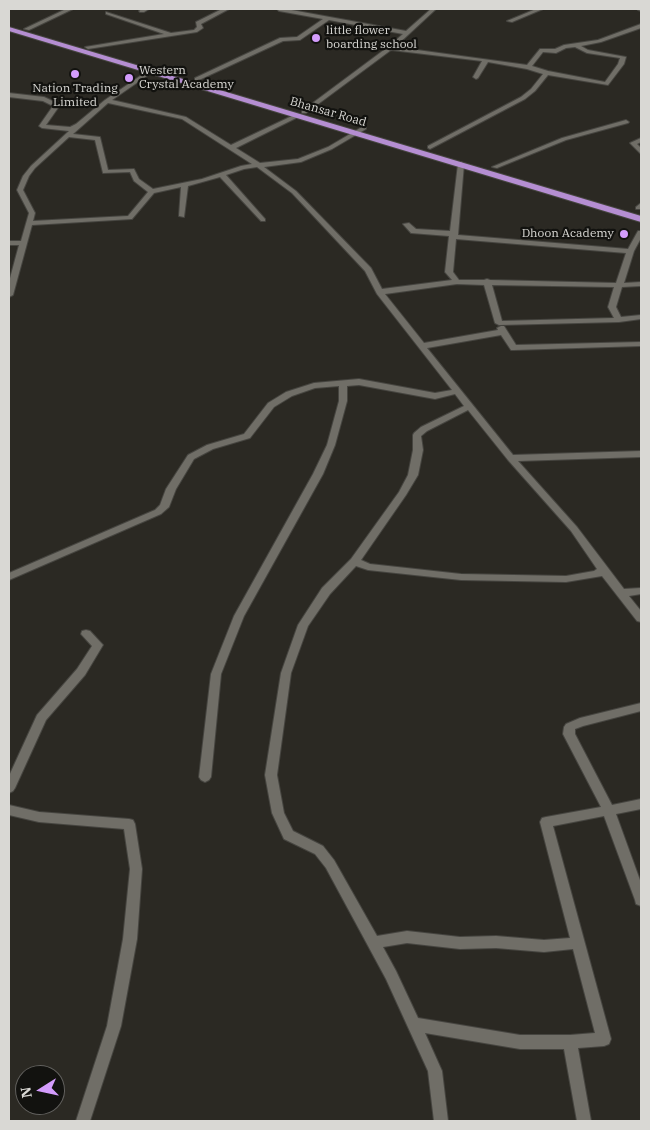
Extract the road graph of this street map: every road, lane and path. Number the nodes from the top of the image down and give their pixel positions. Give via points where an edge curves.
1 (70, 9) edge
2 (226, 9) edge
3 (280, 9) edge
4 (434, 9) edge
5 (540, 9) edge
6 (108, 13) dead end
7 (328, 18) junction
8 (510, 21) dead end
9 (9, 23) edge
10 (641, 26) edge
11 (9, 29) edge
12 (27, 29) junction
13 (408, 33) junction
14 (170, 34) junction
15 (577, 46) junction
16 (88, 47) junction
17 (390, 48) junction
18 (486, 60) junction
19 (528, 67) junction
20 (149, 72) junction
21 (547, 74) junction
22 (476, 77) dead end
23 (197, 80) junction
24 (9, 95) edge
25 (107, 101) junction
26 (300, 114) junction
27 (626, 122) dead end
28 (81, 123) junction
29 (361, 130) junction
30 (68, 135) junction
31 (641, 140) edge
32 (430, 147) junction
33 (231, 148) junction
34 (641, 152) edge
35 (258, 164) junction
36 (461, 164) junction
37 (495, 167) junction
38 (221, 174) junction
39 (185, 185) junction
40 (152, 191) junction
41 (640, 207) edge
42 (182, 216) dead end
43 (641, 218) edge
44 (264, 220) dead end
45 (30, 223) junction
46 (407, 224) dead end
47 (641, 233) edge
48 (455, 235) junction
49 (9, 243) edge
50 (23, 243) junction
51 (630, 251) junction
52 (487, 281) junction
53 (458, 282) junction
54 (619, 284) junction
55 (641, 284) edge
56 (380, 292) junction
57 (9, 295) edge
58 (641, 317) edge
59 (619, 320) junction
60 (499, 323) junction
61 (503, 332) junction
62 (641, 344) edge
63 (422, 346) junction
64 (343, 384) junction
65 (458, 391) junction
66 (470, 406) junction
67 (641, 454) edge
68 (511, 458) junction
69 (355, 561) junction
70 (603, 570) junction
71 (9, 577) edge
72 (641, 590) edge
73 (621, 593) junction
74 (641, 618) edge
75 (86, 634) dead end
76 (641, 707) edge
77 (204, 778) dead end
78 (9, 788) edge
79 (641, 804) edge
80 (608, 809) junction
81 (9, 810) edge
82 (641, 900) edge
83 (374, 943) junction
84 (577, 944) junction
85 (413, 1024) junction
86 (570, 1042) junction
87 (83, 1121) edge
88 (441, 1121) edge
89 (584, 1121) edge

1 - 12 street
2 - 14 street via 198,23 200,28 195,31
3 - 7 street
4 - 13 street
5 - 8 street
6 - 14 street
7 - 13 street
7 - 23 street via 298,39 282,39
9 - 12 highway, Bhansar Road
10 - 15 street
11 - 20 highway, Bhansar Road
12 - 16 highway, Bhansar Road
13 - 17 street
14 - 16 street
15 - 19 street via 556,51 542,50
15 - 21 street via 622,57 621,64 606,84
16 - 23 highway, Bhansar Road
17 - 18 street
17 - 26 street
18 - 19 street
18 - 22 street
19 - 21 street
20 - 25 street
20 - 26 highway, Bhansar Road
21 - 32 street via 522,98
23 - 26 highway, Bhansar Road
24 - 28 street via 44,99 57,105 42,126 71,130
25 - 28 street
25 - 33 street via 184,118
26 - 29 highway, Bhansar Road
26 - 33 street
27 - 37 street via 564,139
28 - 30 street
29 - 32 highway, Bhansar Road
29 - 35 street via 299,161
29 - 36 highway, Bhansar Road
30 - 40 street via 98,138 105,172 132,170 136,180
30 - 45 street via 33,167 20,190 32,213
31 - 34 street via 633,143
32 - 37 highway, Bhansar Road
33 - 35 street
35 - 38 street
35 - 56 street via 294,192 356,256
36 - 43 highway, Bhansar Road
36 - 48 street
37 - 41 highway, Bhansar Road
38 - 39 street
38 - 44 street
39 - 40 street
39 - 42 street
40 - 45 street via 130,218
45 - 50 street
46 - 48 street via 414,231
47 - 51 street
48 - 51 street
48 - 53 street via 449,272
49 - 50 street
50 - 57 street
51 - 54 street
52 - 53 street
52 - 54 street
52 - 60 street
53 - 56 street
54 - 55 street
54 - 59 street via 612,308
56 - 63 street
58 - 59 street
59 - 60 street
60 - 61 street
61 - 62 street via 514,348
61 - 63 street
63 - 65 street
64 - 65 street via 359,382 435,396
64 - 71 street via 314,386 289,394 271,405 247,436 210,447 192,457 158,512
64 - 77 street via 343,402 331,445 239,616 216,674
65 - 66 street
66 - 68 street
66 - 69 street via 417,435 413,475
67 - 68 street
68 - 70 street via 574,529
69 - 70 street via 368,567 461,577 566,579
69 - 83 street via 326,591 304,625 286,673 271,775 278,813 288,835 320,852
70 - 73 street
72 - 73 street
73 - 74 street
75 - 78 street via 98,645 81,672 42,718
76 - 80 street via 570,727 569,734
79 - 80 street
80 - 82 street
80 - 84 street via 546,822
81 - 87 street via 34,816 129,824 136,869 130,939 114,1026
83 - 84 street via 407,937 460,943
83 - 85 street
84 - 86 street via 604,1039
85 - 86 street via 520,1042
85 - 88 street via 435,1071
86 - 89 street

